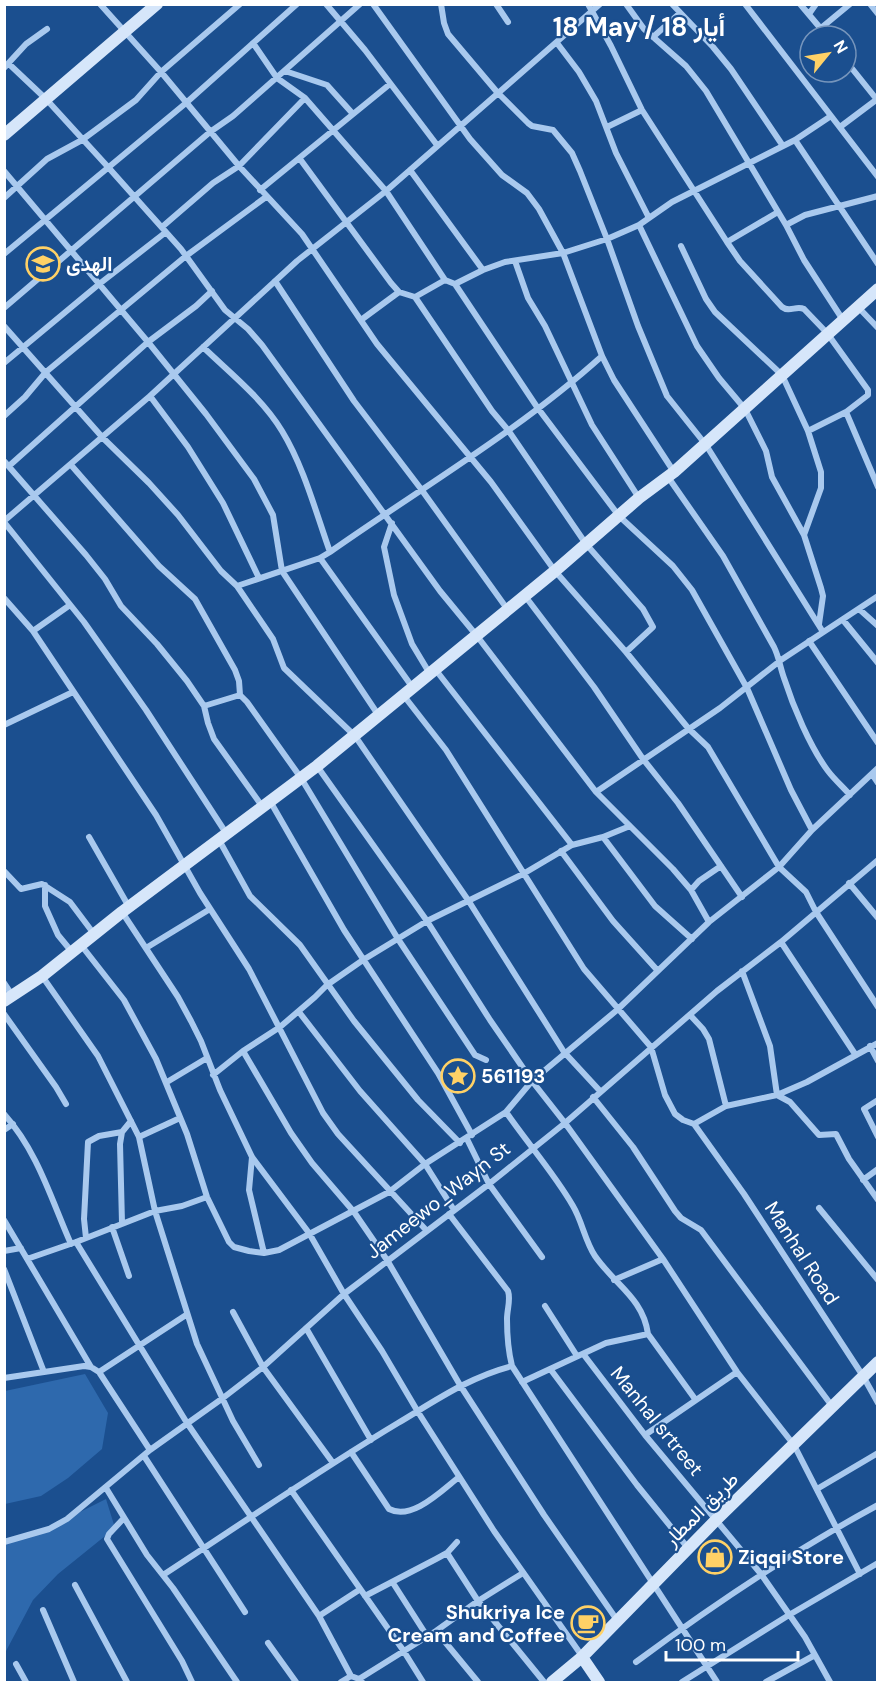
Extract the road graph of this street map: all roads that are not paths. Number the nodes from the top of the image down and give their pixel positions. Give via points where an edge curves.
1 (100, 4) edge
2 (157, 4) edge
3 (240, 4) edge
4 (297, 4) edge
5 (326, 4) edge
6 (360, 4) edge
7 (374, 4) edge
8 (441, 4) edge
9 (496, 4) edge
10 (588, 4) edge
11 (600, 4) edge
12 (626, 4) edge
13 (672, 4) edge
14 (745, 4) edge
15 (800, 4) edge
16 (816, 4) edge
17 (850, 4) edge
18 (870, 4) edge
19 (592, 12) junction
20 (680, 13) junction
21 (809, 14) junction
22 (878, 14) edge
23 (340, 21) junction
24 (508, 22) dead end
25 (818, 24) edge
26 (826, 24) edge
27 (47, 29) dead end
28 (123, 32) junction
29 (653, 37) junction
30 (253, 43) junction
31 (556, 43) junction
32 (7, 66) edge
33 (285, 70) junction
34 (161, 72) junction
35 (858, 75) edge
36 (277, 78) junction
37 (390, 84) junction
38 (497, 92) junction
39 (305, 98) junction
40 (46, 99) junction
41 (877, 100) edge
42 (186, 103) junction
43 (642, 110) junction
44 (353, 114) junction
45 (831, 116) junction
46 (459, 125) junction
47 (607, 127) junction
48 (840, 127) junction
49 (334, 130) junction
50 (210, 132) junction
51 (4, 135) edge
52 (82, 140) junction
53 (795, 140) junction
54 (437, 146) junction
55 (783, 146) junction
56 (300, 159) junction
57 (749, 164) junction
58 (239, 166) junction
59 (108, 167) junction
60 (410, 170) junction
61 (4, 171) edge
62 (878, 177) edge
63 (17, 188) junction
64 (260, 190) junction
65 (386, 191) junction
66 (695, 192) junction
67 (266, 196) junction
68 (878, 196) edge
69 (4, 198) edge
70 (134, 198) junction
71 (841, 207) junction
72 (778, 212) junction
73 (649, 218) junction
74 (44, 220) junction
75 (347, 222) junction
76 (639, 225) junction
77 (786, 225) junction
78 (164, 230) junction
79 (607, 239) junction
80 (727, 243) junction
81 (681, 246) dead end
82 (312, 249) junction
83 (70, 251) junction
84 (564, 253) junction
85 (4, 254) edge
86 (186, 256) junction
87 (515, 261) junction
88 (878, 264) edge
89 (483, 270) junction
90 (445, 280) junction
91 (275, 282) junction
92 (455, 284) junction
93 (98, 285) junction
94 (878, 289) edge
95 (212, 291) junction
96 (399, 292) junction
97 (415, 297) junction
98 (858, 307) junction
99 (4, 308) edge
100 (120, 312) junction
101 (235, 318) junction
102 (361, 320) junction
103 (843, 320) junction
104 (4, 326) edge
105 (878, 328) edge
106 (827, 333) junction
107 (147, 342) junction
108 (203, 347) junction
109 (23, 348) junction
110 (602, 356) junction
111 (4, 363) edge
112 (46, 372) junction
113 (173, 375) junction
114 (782, 375) junction
115 (572, 383) junction
116 (150, 396) junction
117 (77, 407) junction
118 (537, 407) junction
119 (745, 409) junction
120 (846, 412) junction
121 (4, 416) edge
122 (508, 430) junction
123 (808, 431) junction
124 (103, 438) junction
125 (705, 445) junction
126 (471, 457) junction
127 (7, 464) edge
128 (71, 465) junction
129 (671, 474) junction
130 (878, 487) edge
131 (421, 489) junction
132 (33, 496) junction
133 (639, 498) junction
134 (384, 514) junction
135 (619, 516) junction
136 (4, 521) edge
137 (392, 523) junction
138 (804, 535) junction
139 (586, 544) junction
140 (330, 552) junction
141 (320, 558) junction
142 (282, 571) junction
143 (555, 571) junction
144 (259, 578) junction
145 (237, 586) junction
146 (525, 596) junction
147 (878, 597) edge
148 (4, 598) edge
149 (70, 605) junction
150 (859, 609) junction
151 (508, 610) junction
152 (843, 620) junction
153 (819, 625) junction
154 (878, 627) edge
155 (33, 631) junction
156 (823, 632) junction
157 (477, 636) junction
158 (809, 641) junction
159 (626, 652) junction
160 (780, 660) junction
161 (878, 663) edge
162 (433, 672) junction
163 (747, 688) junction
164 (73, 692) junction
165 (409, 692) junction
166 (240, 695) junction
167 (204, 706) junction
168 (379, 716) junction
169 (4, 725) edge
170 (688, 728) junction
171 (355, 736) junction
172 (878, 743) edge
173 (643, 759) junction
174 (317, 766) junction
175 (878, 768) edge
176 (872, 774) junction
177 (301, 778) junction
178 (878, 783) edge
179 (596, 792) junction
180 (850, 795) junction
181 (266, 803) junction
182 (630, 825) junction
183 (812, 830) junction
184 (89, 837) dead end
185 (223, 837) junction
186 (603, 837) junction
187 (572, 845) junction
188 (561, 851) junction
189 (877, 860) edge
190 (185, 865) junction
191 (721, 867) junction
192 (779, 867) junction
193 (4, 871) edge
194 (523, 874) junction
195 (849, 883) junction
196 (45, 885) junction
197 (691, 890) junction
198 (742, 897) junction
199 (468, 900) junction
200 (210, 909) junction
201 (126, 910) junction
202 (816, 912) junction
203 (878, 918) edge
204 (427, 921) junction
205 (710, 922) junction
206 (94, 934) junction
207 (398, 939) junction
208 (692, 939) junction
209 (781, 942) junction
210 (146, 948) junction
211 (76, 949) junction
212 (363, 960) junction
213 (658, 971) junction
214 (742, 971) junction
215 (42, 976) junction
216 (4, 983) edge
217 (327, 985) junction
218 (9, 999) edge
219 (878, 1007) edge
220 (616, 1010) junction
221 (299, 1012) junction
222 (4, 1014) edge
223 (690, 1015) junction
224 (280, 1027) junction
225 (878, 1043) edge
226 (870, 1046) junction
227 (651, 1047) junction
228 (243, 1051) junction
229 (564, 1052) junction
230 (855, 1054) junction
231 (207, 1058) junction
232 (486, 1060) dead end
233 (878, 1061) edge
234 (213, 1075) junction
235 (532, 1080) junction
236 (167, 1082) junction
237 (600, 1091) junction
238 (777, 1095) junction
239 (593, 1096) junction
240 (878, 1100) edge
241 (66, 1104) dead end
242 (726, 1106) junction
243 (506, 1112) junction
244 (4, 1114) edge
245 (180, 1118) junction
246 (131, 1121) junction
247 (565, 1123) junction
248 (13, 1124) junction
249 (694, 1124) junction
250 (4, 1130) edge
251 (122, 1132) junction
252 (139, 1137) junction
253 (469, 1137) junction
254 (878, 1137) edge
255 (460, 1143) junction
256 (531, 1149) junction
257 (252, 1157) junction
258 (425, 1164) junction
259 (878, 1169) edge
260 (863, 1180) junction
261 (489, 1184) junction
262 (389, 1192) junction
263 (207, 1197) junction
264 (878, 1200) edge
265 (819, 1208) dead end
266 (155, 1211) junction
267 (354, 1212) junction
268 (452, 1212) junction
269 (4, 1220) edge
270 (122, 1223) junction
271 (112, 1227) junction
272 (426, 1230) junction
273 (309, 1233) junction
274 (86, 1238) junction
275 (73, 1243) junction
276 (21, 1248) junction
277 (4, 1251) edge
278 (264, 1253) junction
279 (542, 1257) dead end
280 (663, 1258) junction
281 (27, 1259) junction
282 (387, 1260) junction
283 (4, 1269) edge
284 (129, 1276) dead end
285 (614, 1280) junction
286 (878, 1280) edge
287 (344, 1294) junction
288 (545, 1306) dead end
289 (233, 1312) dead end
290 (186, 1315) junction
291 (306, 1328) junction
292 (648, 1334) junction
293 (138, 1345) junction
294 (580, 1355) junction
295 (878, 1362) edge
296 (91, 1366) junction
297 (512, 1366) junction
298 (263, 1367) junction
299 (551, 1370) junction
300 (44, 1372) junction
301 (99, 1372) junction
302 (737, 1372) junction
303 (863, 1376) junction
304 (4, 1378) edge
305 (522, 1382) junction
306 (460, 1385) junction
307 (223, 1398) junction
308 (695, 1400) junction
309 (878, 1403) edge
310 (832, 1406) junction
311 (418, 1412) junction
312 (187, 1424) junction
313 (645, 1435) junction
314 (371, 1440) junction
315 (794, 1445) junction
316 (150, 1450) junction
317 (351, 1452) junction
318 (878, 1453) edge
319 (144, 1455) junction
320 (333, 1463) junction
321 (259, 1465) dead end
322 (459, 1477) junction
323 (106, 1488) junction
324 (817, 1489) junction
325 (291, 1490) junction
326 (878, 1505) edge
327 (249, 1516) junction
328 (124, 1518) junction
329 (717, 1520) junction
330 (837, 1527) junction
331 (4, 1542) edge
332 (457, 1542) dead end
333 (204, 1548) junction
334 (688, 1548) junction
335 (447, 1553) junction
336 (878, 1563) edge
337 (523, 1573) junction
338 (761, 1574) junction
339 (860, 1574) junction
340 (163, 1575) junction
341 (393, 1583) junction
342 (75, 1585) dead end
343 (654, 1586) junction
344 (359, 1590) junction
345 (365, 1596) junction
346 (478, 1601) junction
347 (43, 1610) dead end
348 (244, 1612) dead end
349 (789, 1615) junction
350 (319, 1616) junction
351 (618, 1621) junction
352 (682, 1628) junction
353 (436, 1631) junction
354 (427, 1636) junction
355 (268, 1642) dead end
356 (403, 1650) junction
357 (815, 1655) junction
358 (582, 1657) junction
359 (636, 1662) dead end
360 (16, 1664) dead end
361 (706, 1666) junction
362 (351, 1676) junction
363 (360, 1681) edge
364 (26, 1683) edge
365 (74, 1683) edge
366 (127, 1683) edge
367 (192, 1683) edge
368 (237, 1683) edge
369 (296, 1683) edge
370 (341, 1683) edge
371 (423, 1683) edge
372 (478, 1683) edge
373 (544, 1683) edge
374 (552, 1683) edge
375 (599, 1683) edge
376 (682, 1683) edge
377 (717, 1683) edge
378 (766, 1683) edge
379 (830, 1683) edge

1 - 28 street
2 - 28 street
3 - 34 street
4 - 30 street
5 - 23 street
6 - 23 street
7 - 46 street
8 - 38 street via 448,34
9 - 24 street
10 - 19 street
11 - 19 street
12 - 29 street
13 - 20 street
14 - 45 street
15 - 21 street
16 - 21 street
17 - 26 street
18 - 22 street
19 - 31 street
19 - 43 street
20 - 29 street
20 - 55 street via 731,69
21 - 25 street
23 - 33 street
23 - 37 street
27 - 32 street via 26,44
28 - 34 street
28 - 40 street
29 - 57 street via 692,73
30 - 36 street
30 - 42 street
31 - 38 street
31 - 47 street via 589,88
32 - 40 street
33 - 36 street
33 - 44 street via 327,85
34 - 42 street
34 - 52 street via 142,94
35 - 41 street
36 - 39 street
36 - 50 street
37 - 44 street
37 - 54 street
38 - 46 street
38 - 79 street via 532,126 553,130 564,141
39 - 49 street
39 - 58 street
40 - 51 street
40 - 52 street
41 - 48 street
42 - 50 street
42 - 59 street
43 - 47 street
43 - 66 street
44 - 49 street
45 - 48 street
45 - 53 street
46 - 54 street
46 - 84 street via 502,175 533,200
47 - 73 street
48 - 62 street
49 - 56 street
49 - 65 street
50 - 58 street
50 - 70 street
52 - 59 street
52 - 63 street via 47,159
53 - 55 street
53 - 71 street
54 - 60 street
55 - 57 street
56 - 64 street
56 - 75 street
57 - 66 street
57 - 72 street
58 - 64 street
58 - 78 street via 213,183
59 - 70 street
59 - 74 street
60 - 65 street
60 - 89 street
61 - 63 street
63 - 69 street
63 - 74 street
64 - 67 street
65 - 75 street
65 - 90 street
66 - 73 street
66 - 80 street
67 - 82 street
67 - 86 street
68 - 71 street
70 - 78 street
70 - 83 street
71 - 77 street via 805,215
71 - 88 street
72 - 77 street
72 - 80 street
73 - 76 street
74 - 83 street
74 - 85 street
75 - 82 street
75 - 96 street
76 - 79 street
76 - 119 street via 697,346
77 - 103 street
78 - 86 street
78 - 93 street
79 - 84 street
79 - 125 street via 660,383
80 - 106 street via 782,307 804,309
81 - 114 street via 715,312
82 - 91 street
82 - 102 street
83 - 93 street
83 - 99 street
84 - 87 street
84 - 110 street
86 - 95 street
86 - 100 street
87 - 89 street
87 - 115 street via 528,298
89 - 92 street
90 - 92 street
90 - 97 street
91 - 101 street
91 - 131 street via 354,401
92 - 118 street
93 - 100 street
93 - 109 street
94 - 98 street
95 - 101 street
95 - 107 street
96 - 97 street
96 - 102 street
97 - 122 street
98 - 103 street
98 - 105 street
100 - 107 street
100 - 112 street
101 - 108 street
101 - 134 street via 262,345
102 - 126 street via 390,361
103 - 106 street
104 - 109 street
106 - 114 street
106 - 120 street via 868,390 868,395
107 - 113 street
107 - 117 street
108 - 113 street
108 - 140 street via 252,393 281,429
109 - 111 street
109 - 112 street
110 - 115 street
110 - 129 street
112 - 117 street
112 - 121 street
113 - 116 street
113 - 142 street via 254,478 273,515
114 - 119 street
114 - 123 street
115 - 118 street
115 - 133 street via 592,425
116 - 124 street
116 - 144 street via 189,447 223,502
117 - 124 street
117 - 127 street
118 - 122 street
118 - 135 street
119 - 125 street
119 - 138 street via 766,451 772,477
120 - 123 street
120 - 130 street
122 - 126 street
122 - 139 street
123 - 138 street via 822,480
124 - 128 street
124 - 145 street via 178,515
125 - 129 street
125 - 153 street
126 - 131 street
126 - 143 street
127 - 132 street
128 - 132 street
128 - 166 street via 159,566 195,599 235,670
129 - 133 street
129 - 160 street via 723,556
131 - 134 street
131 - 151 street
132 - 136 street
132 - 167 street via 86,555 121,606 157,644
133 - 135 street
134 - 137 street
134 - 140 street
135 - 139 street
135 - 163 street via 673,566 692,591
136 - 149 street
137 - 157 street
137 - 162 street via 384,547 394,595 412,644
138 - 153 street via 823,596
139 - 143 street
139 - 159 street via 643,609 653,627
140 - 141 street
141 - 142 street
141 - 165 street
142 - 144 street
142 - 168 street
143 - 146 street
143 - 159 street
144 - 145 street
145 - 171 street via 273,639 285,668
146 - 151 street
146 - 173 street
147 - 150 street
148 - 155 street
149 - 155 street
149 - 185 street via 147,710
150 - 152 street
150 - 154 street
151 - 157 street
152 - 156 street
152 - 161 street
153 - 156 street
155 - 164 street
156 - 158 street
157 - 162 street
157 - 179 street
158 - 160 street
158 - 172 street
159 - 170 street
160 - 163 street
160 - 180 street via 815,751
162 - 165 street
162 - 187 street
163 - 170 street
163 - 183 street
164 - 169 street
164 - 190 street
165 - 168 street
165 - 194 street
166 - 167 street
166 - 177 street
167 - 181 street via 214,739
168 - 171 street
170 - 173 street
170 - 192 street via 708,747
171 - 174 street
171 - 199 street
173 - 179 street
173 - 191 street
174 - 177 street
174 - 204 street
175 - 176 street
176 - 178 street
176 - 180 street
177 - 181 street
177 - 207 street
179 - 182 street
180 - 183 street
181 - 185 street
181 - 212 street
182 - 186 street
182 - 197 street
183 - 192 street
184 - 201 street
185 - 190 street
185 - 217 street via 250,896 300,945
186 - 187 street
186 - 208 street via 655,906
187 - 188 street
188 - 194 street
188 - 213 street via 613,921
189 - 195 street, Jameewo_Wayn St
190 - 200 street
190 - 201 street
191 - 197 street
191 - 198 street
192 - 198 street
192 - 202 street via 806,892
193 - 196 street via 21,890
194 - 199 street
194 - 220 street via 584,969
195 - 202 street, Jameewo_Wayn St
195 - 203 street
196 - 206 street via 70,902
196 - 211 street via 45,906 58,935
197 - 205 street
198 - 205 street
199 - 204 street
199 - 229 street
200 - 210 street
200 - 224 street
201 - 206 street
201 - 210 street
202 - 209 street, Jameewo_Wayn St
202 - 219 street
204 - 207 street
204 - 235 street
205 - 208 street
206 - 211 street
207 - 212 street
207 - 232 street via 475,1055
208 - 213 street
209 - 214 street, Jameewo_Wayn St
209 - 230 street
210 - 231 street via 178,997
211 - 215 street
211 - 236 street via 124,1000
212 - 217 street
212 - 253 street via 438,1073
213 - 220 street
214 - 223 street, Jameewo_Wayn St
214 - 238 street via 770,1046
215 - 218 street
215 - 246 street via 98,1056
216 - 218 street
217 - 221 street
217 - 255 street via 418,1100
220 - 227 street
220 - 229 street
221 - 224 street
221 - 258 street via 360,1091
222 - 241 street
223 - 227 street, Jameewo_Wayn St
223 - 242 street via 709,1038
224 - 228 street
224 - 262 street via 323,1113
225 - 226 street
226 - 230 street
226 - 233 street
227 - 237 street, Jameewo_Wayn St
227 - 249 street, Manhal Road via 669,1104 675,1114
228 - 234 street
228 - 267 street via 291,1133
229 - 235 street
229 - 237 street
230 - 238 street
231 - 234 street
231 - 236 street
234 - 257 street
235 - 243 street
235 - 247 street
236 - 245 street
237 - 239 street, Jameewo_Wayn St
238 - 242 street
238 - 260 street via 790,1102 819,1135 836,1134
239 - 247 street, Jameewo_Wayn St
239 - 310 street via 675,1211 701,1230
240 - 254 street via 864,1109
242 - 249 street
243 - 253 street
243 - 256 street
244 - 248 street
245 - 252 street
245 - 263 street
246 - 251 street
246 - 252 street
247 - 256 street, Jameewo_Wayn St
247 - 280 street
248 - 250 street
248 - 275 street via 45,1178
249 - 303 street, Manhal Road
251 - 270 street
251 - 274 street via 88,1142
252 - 266 street
253 - 255 street
253 - 261 street
255 - 258 street
256 - 261 street, Jameewo_Wayn St
256 - 285 street via 573,1206 594,1255
257 - 273 street
257 - 278 street via 249,1190
258 - 262 street
258 - 268 street
259 - 260 street
260 - 264 street
261 - 268 street, Jameewo_Wayn St
261 - 279 street
262 - 267 street
262 - 272 street
263 - 266 street
263 - 278 street via 231,1246
265 - 286 street
266 - 270 street
266 - 290 street
267 - 273 street
267 - 282 street
268 - 272 street, Jameewo_Wayn St
268 - 297 street via 508,1291 507,1346
269 - 276 street
270 - 271 street
271 - 274 street
271 - 284 street
272 - 282 street, Jameewo_Wayn St
273 - 278 street via 279,1250
273 - 287 street
274 - 275 street
275 - 281 street
275 - 293 street
276 - 277 street
276 - 281 street
280 - 285 street
280 - 302 street
281 - 296 street
282 - 287 street, Jameewo_Wayn St
282 - 306 street
283 - 300 street
285 - 292 street via 641,1308
287 - 291 street, Jameewo_Wayn St
287 - 311 street
288 - 294 street, Manhal srtreet
289 - 298 street
290 - 293 street
290 - 307 street
291 - 298 street, Jameewo_Wayn St
291 - 314 street
292 - 294 street via 616,1340
292 - 308 street
293 - 301 street
293 - 312 street
294 - 299 street
294 - 313 street, Manhal srtreet
295 - 303 street, طريق المطار
296 - 300 street
296 - 301 street
297 - 305 street
297 - 306 street
298 - 307 street, Jameewo_Wayn St
298 - 320 street
299 - 305 street
299 - 334 street
300 - 304 street
301 - 316 street
302 - 308 street
302 - 315 street
303 - 309 street, Manhal Road
303 - 310 street, طريق المطار
305 - 343 street
306 - 311 street
306 - 351 street
307 - 312 street, Jameewo_Wayn St
307 - 321 street
308 - 313 street
310 - 315 street, طريق المطار
311 - 314 street
311 - 322 street
312 - 316 street, Jameewo_Wayn St
312 - 327 street
313 - 329 street, Manhal srtreet
314 - 317 street
315 - 324 street
315 - 329 street, طريق المطار
316 - 319 street, Jameewo_Wayn St
317 - 320 street
317 - 322 street via 389,1509 396,1513 423,1504
318 - 324 street
319 - 323 street, Jameewo_Wayn St
319 - 333 street
320 - 325 street
322 - 337 street
323 - 328 street
323 - 331 street, Jameewo_Wayn St via 49,1529
324 - 330 street
325 - 327 street
325 - 344 street
326 - 330 street
327 - 333 street
327 - 350 street
328 - 340 street
328 - 367 street via 107,1539 182,1660
329 - 334 street, طريق المطار
329 - 338 street, Manhal srtreet
330 - 338 street
330 - 339 street
332 - 335 street
333 - 340 street
333 - 348 street
334 - 343 street, طريق المطار
335 - 341 street
335 - 346 street
336 - 339 street
337 - 346 street
337 - 358 street
338 - 349 street, Manhal srtreet
338 - 352 street
339 - 349 street
340 - 368 street
341 - 345 street
341 - 354 street
342 - 366 street
343 - 351 street, طريق المطار
343 - 352 street
344 - 345 street
344 - 350 street
345 - 356 street
346 - 353 street
346 - 373 street
347 - 365 street
349 - 357 street, Manhal srtreet
349 - 361 street
350 - 362 street
351 - 358 street, طريق المطار
352 - 359 street
352 - 361 street
353 - 354 street
353 - 372 street
354 - 356 street
355 - 369 street
356 - 363 street
356 - 371 street
357 - 378 street
357 - 379 street, Manhal srtreet
358 - 374 street, طريق المطار
358 - 375 street
360 - 364 street
361 - 376 street
361 - 377 street
362 - 363 street
362 - 370 street

